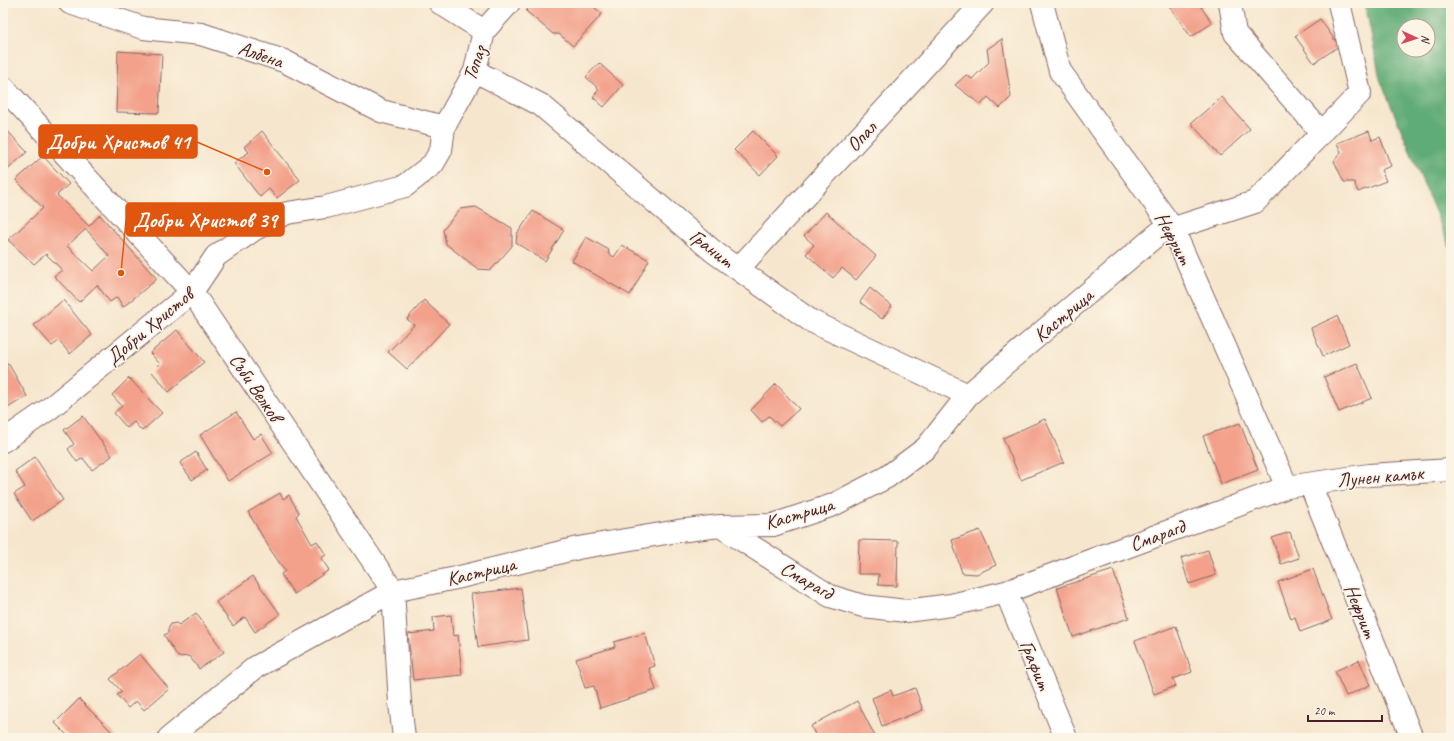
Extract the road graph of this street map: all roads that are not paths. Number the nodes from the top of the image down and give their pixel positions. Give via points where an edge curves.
1 (70, 3) edge
2 (440, 3) edge
3 (509, 3) edge
4 (984, 3) edge
5 (1042, 3) edge
6 (1230, 3) edge
7 (1339, 3) edge
8 (484, 31) junction
9 (475, 71) junction
10 (3, 87) edge
11 (444, 127) junction
12 (1322, 133) junction
13 (1174, 229) junction
14 (738, 269) junction
15 (192, 292) junction
16 (968, 395) junction
17 (3, 441) edge
18 (1451, 470) edge
19 (1310, 484) junction
20 (1288, 487) junction
21 (720, 526) junction
22 (393, 591) junction
23 (1006, 592) junction
24 (400, 703) junction
25 (169, 738) edge
26 (404, 738) edge
27 (419, 738) edge
28 (1066, 738) edge
29 (1412, 738) edge

1 - 11 street, Албена via 142,28 201,34 284,61 381,111
2 - 8 street
3 - 8 street, Топаз
4 - 14 street, Опал
5 - 13 street, Нефрит via 1060,71
6 - 12 street via 1235,33
7 - 12 street, Кастрица via 1360,93
8 - 9 street, Топаз
9 - 11 street, Топаз
9 - 14 street, Гранит via 541,105 714,252
10 - 15 street, Съби Велков
11 - 15 street, Добри Христов via 441,150 434,164 404,186 326,208 287,213 255,229 216,256
12 - 13 street, Кастрица via 1255,202
13 - 16 street, Кастрица via 1159,234
13 - 20 street, Нефрит
14 - 16 street, Гранит via 811,321
15 - 17 street, Добри Христов via 49,409
15 - 22 street, Съби Велков
16 - 21 street, Кастрица via 926,448 886,477 833,505 773,525
18 - 19 street, Лунен камък via 1369,475
19 - 20 street, Смарагд
19 - 29 street, Нефрит
20 - 23 street, Смарагд
21 - 22 street, Кастрица via 578,548
21 - 23 street, Смарагд via 830,596 863,606 906,611 950,605
22 - 24 street
22 - 25 street, Кастрица via 256,667
23 - 28 street, Графит
24 - 26 street
24 - 27 street

